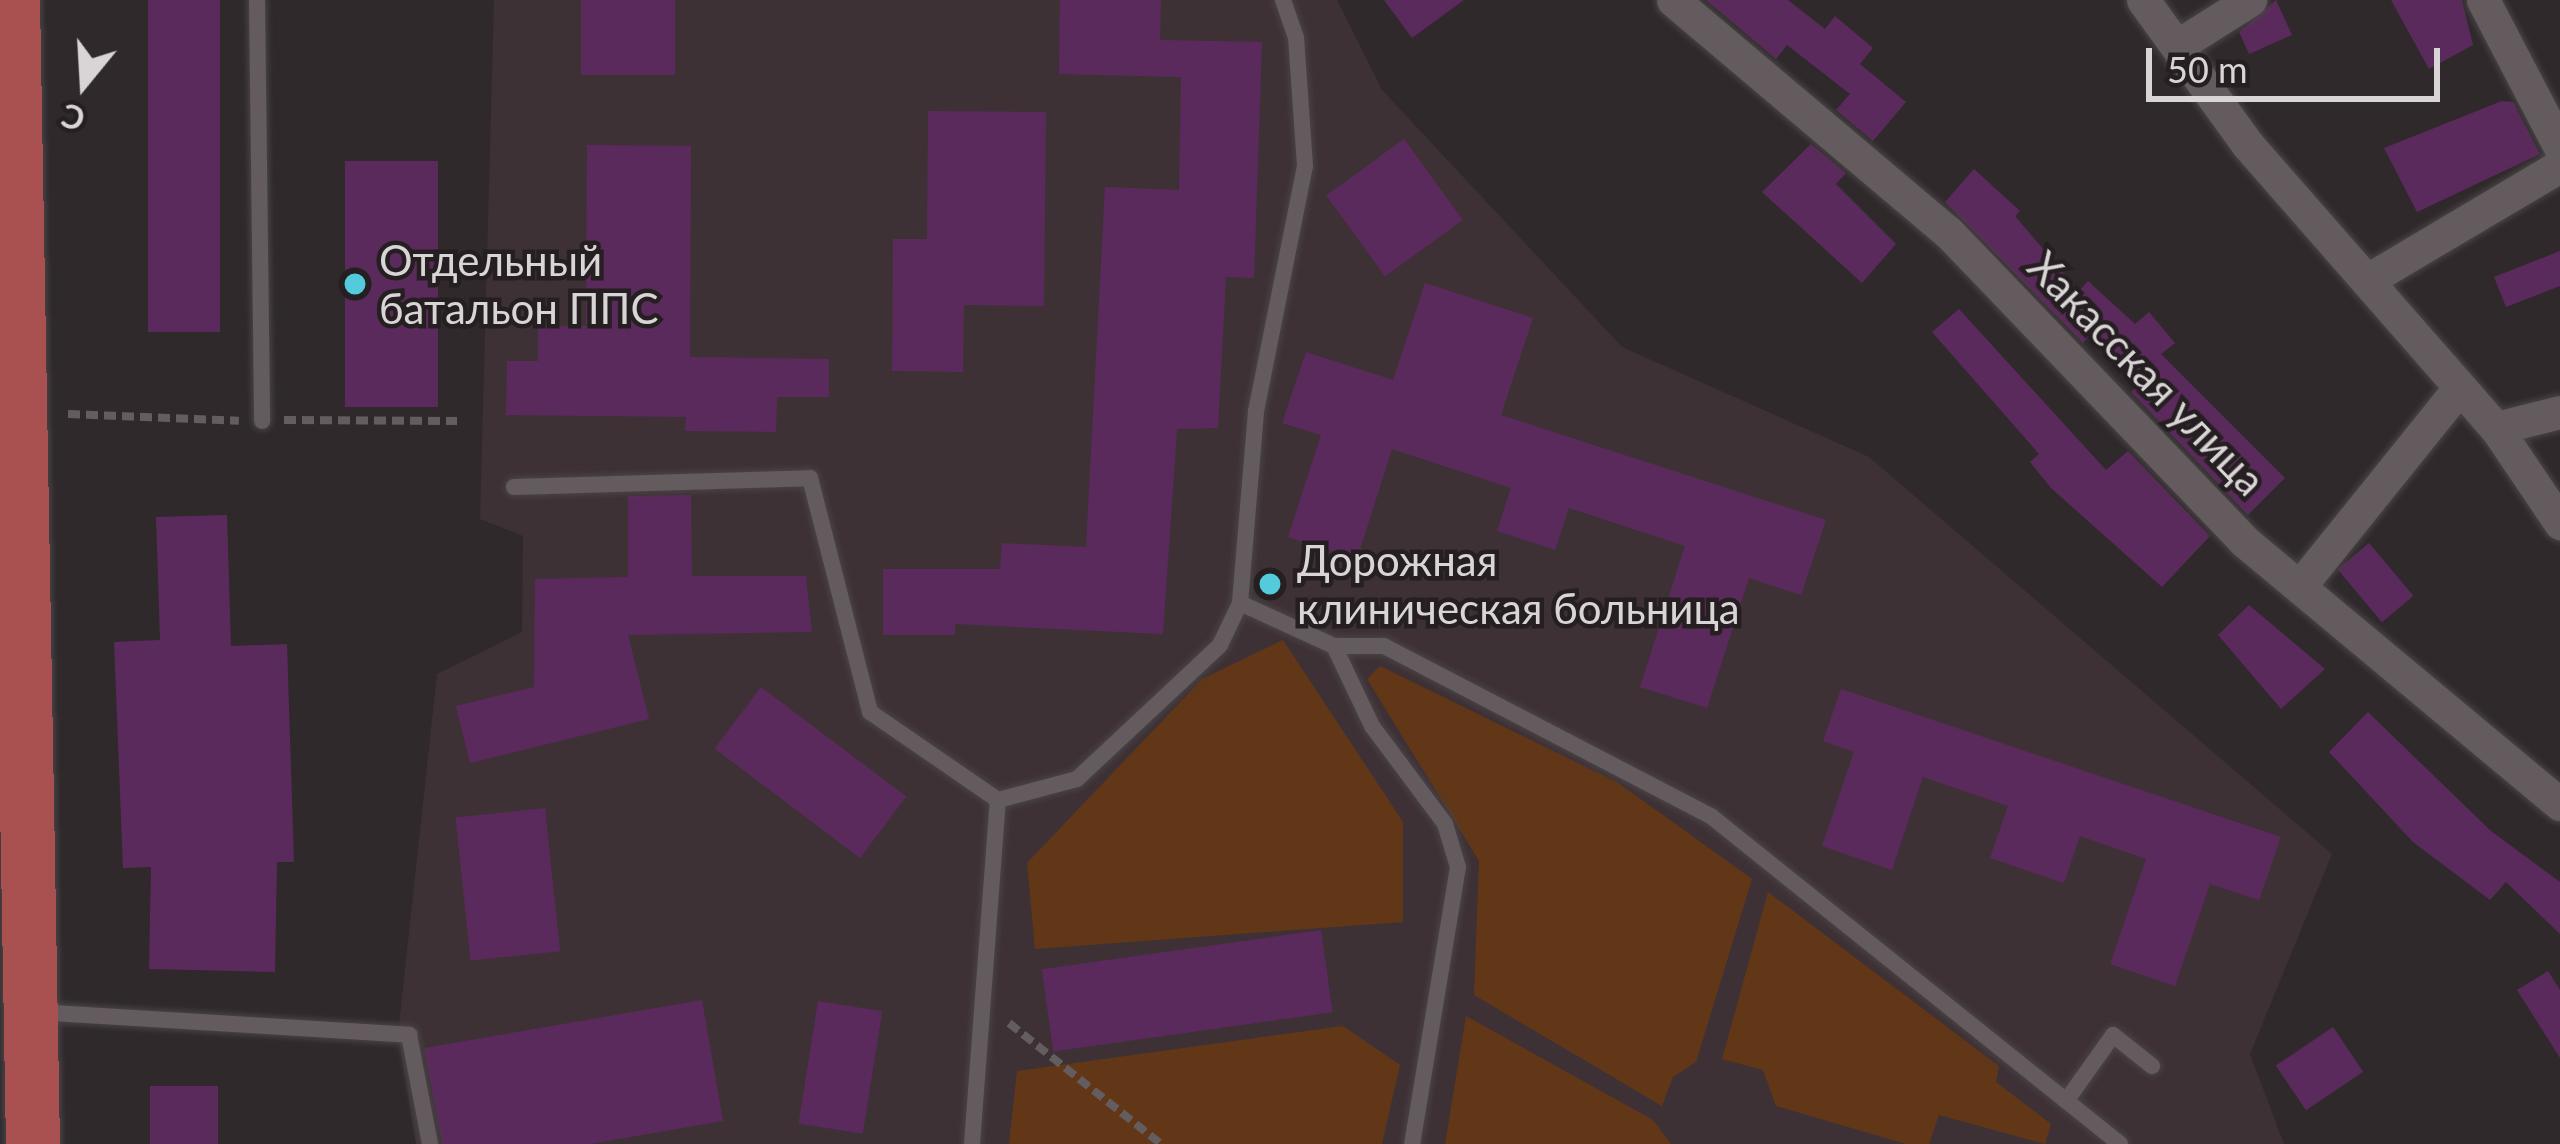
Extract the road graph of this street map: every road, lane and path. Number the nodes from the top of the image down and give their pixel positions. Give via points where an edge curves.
1 (13, 0) edge
2 (257, 0) edge
3 (1283, 0) edge
4 (1673, 0) edge
5 (2143, 0) edge
6 (2250, 0) edge
7 (2483, 0) edge
8 (2180, 44) junction
9 (2560, 147) edge
10 (2560, 166) edge
11 (2371, 278) junction
12 (2460, 387) junction
13 (67, 396) dead end
14 (2560, 412) edge
15 (262, 421) junction
16 (457, 421) dead end
17 (2496, 428) junction
18 (2560, 471) edge
19 (514, 487) dead end
20 (2560, 523) edge
21 (2300, 586) junction
22 (1240, 603) junction
23 (1334, 646) junction
24 (998, 800) junction
25 (2560, 804) edge
26 (984, 1004) junction
27 (31, 1011) junction
28 (2152, 1066) dead end
29 (2069, 1097) junction
30 (33, 1144) edge
31 (430, 1144) edge
32 (972, 1144) edge
33 (1160, 1144) edge
34 (1412, 1144) edge
35 (2120, 1144) edge

1 - 27 main road
2 - 15 lane
3 - 22 lane via 1296,37 1305,166 1256,412
4 - 21 street, Хакасская улица via 1949,233 2244,541
5 - 8 street
6 - 8 street
7 - 9 street
8 - 11 street via 2248,145
10 - 11 street
11 - 12 street
12 - 17 street
12 - 21 street
13 - 15 path via 68,419
14 - 17 street
15 - 16 path
17 - 18 street
17 - 20 street
19 - 24 lane via 810,478 869,712
21 - 25 street, Хакасская улица
22 - 23 lane
22 - 24 lane via 1220,645 1077,779
23 - 29 lane via 1384,646 1712,818
23 - 34 lane via 1372,726 1445,824 1458,867
24 - 26 lane
26 - 32 lane
26 - 33 path
27 - 30 main road
27 - 31 lane via 409,1035
28 - 29 lane via 2113,1035
29 - 35 lane

